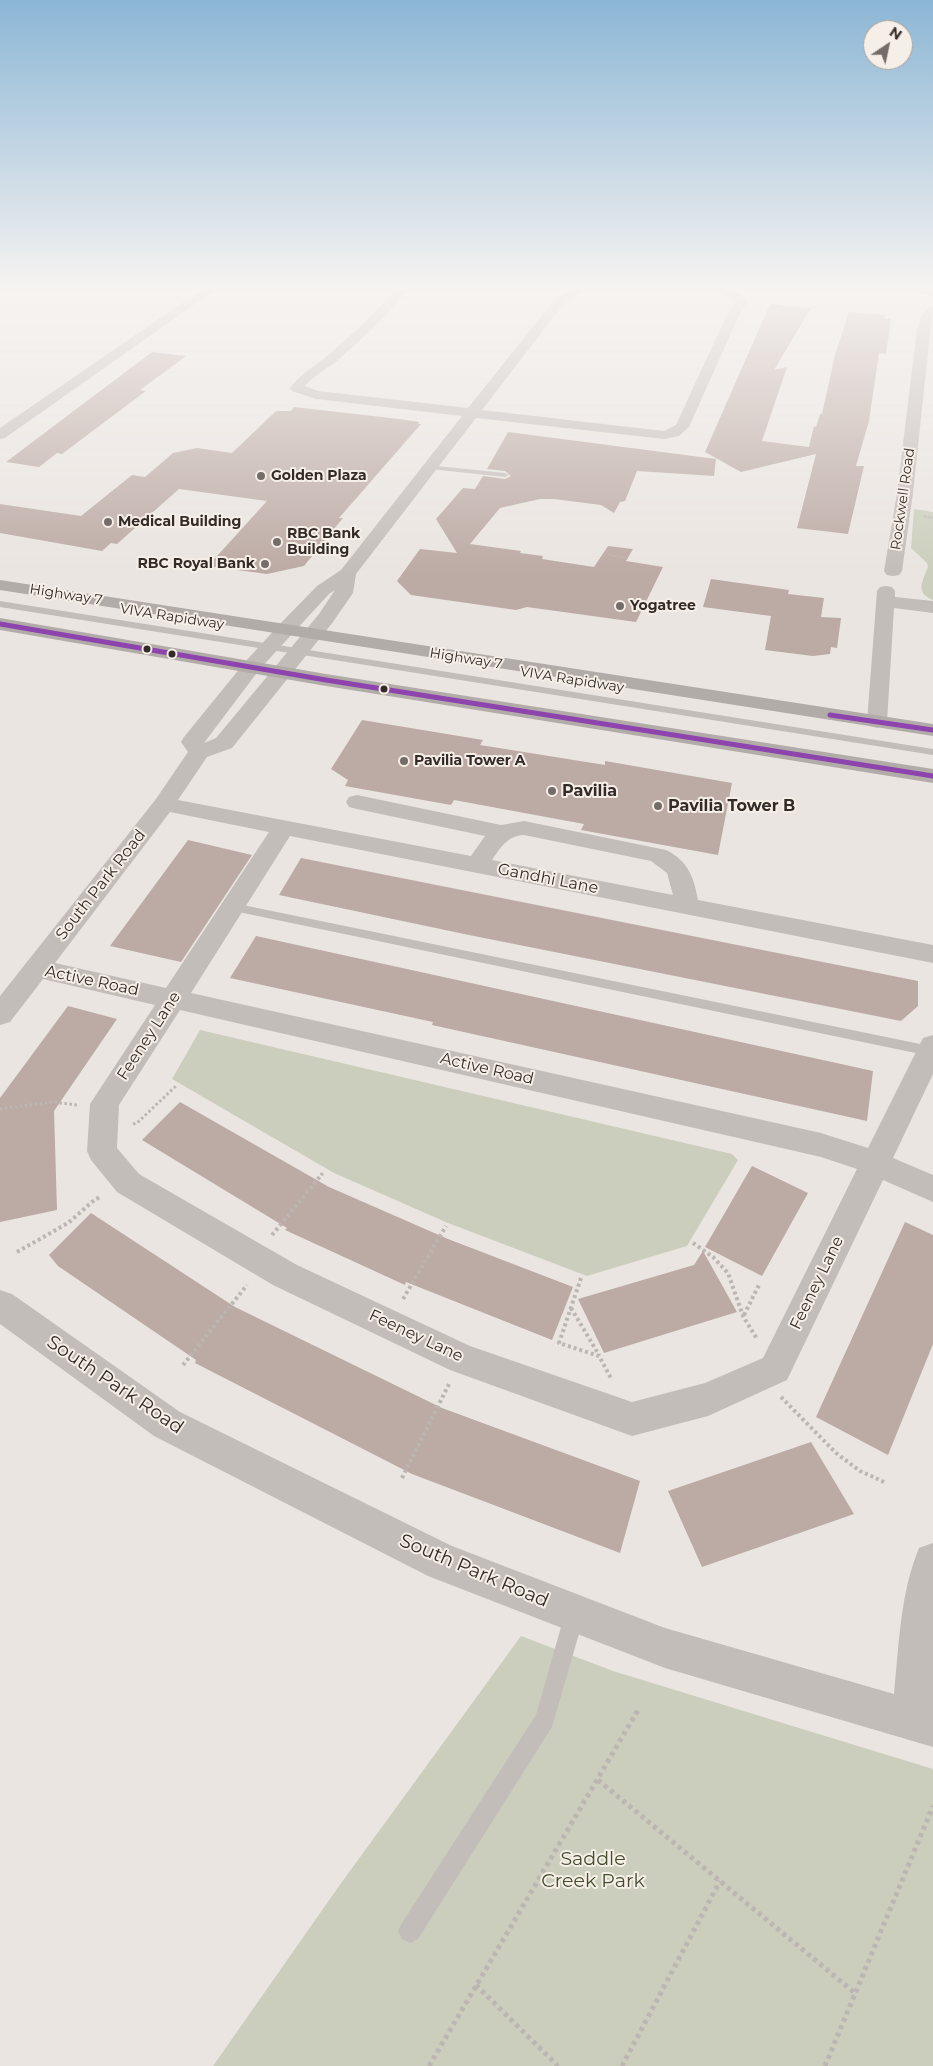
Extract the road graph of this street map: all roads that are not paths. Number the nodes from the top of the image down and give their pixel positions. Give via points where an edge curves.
1 (77, 381) edge
2 (302, 381) edge
3 (497, 381) edge
4 (703, 381) edge
5 (917, 381) edge
6 (471, 414) junction
7 (0, 435) edge
8 (430, 467) junction
9 (505, 475) dead end
10 (893, 571) dead end
11 (346, 574) junction
12 (0, 584) edge
13 (0, 604) edge
14 (933, 607) edge
15 (0, 624) edge
16 (286, 628) junction
17 (314, 634) junction
18 (272, 647) junction
19 (300, 651) junction
20 (252, 666) junction
21 (282, 672) junction
22 (877, 722) junction
23 (933, 730) edge
24 (199, 752) junction
25 (933, 752) edge
26 (933, 776) edge
27 (358, 802) dead end
28 (164, 804) junction
29 (284, 827) junction
30 (501, 832) junction
31 (477, 865) junction
32 (687, 906) junction
33 (233, 907) junction
34 (933, 954) edge
35 (36, 968) junction
36 (173, 998) junction
37 (0, 1015) edge
38 (932, 1048) edge
39 (875, 1163) junction
40 (933, 1189) edge
41 (0, 1305) edge
42 (933, 1562) edge
43 (575, 1613) junction
44 (923, 1723) edge
45 (410, 1932) dead end

1 - 7 street
2 - 6 street via 297,388 316,395
3 - 6 street
4 - 6 street via 683,426 674,433 649,434
5 - 10 street, Rockwell Road
6 - 8 street
8 - 9 lane
8 - 11 street
11 - 16 street via 323,590
11 - 17 street via 344,593
12 - 16 main road, Highway 7
13 - 18 lane, VIVA Rapidway
14 - 22 street via 886,596
15 - 20 main road
16 - 17 main road, Highway 7
16 - 18 street
17 - 19 street
17 - 22 main road, Highway 7
18 - 19 lane, VIVA Rapidway
18 - 20 street
19 - 21 street
19 - 25 lane, VIVA Rapidway
20 - 21 main road
20 - 24 street via 192,742
21 - 24 street via 224,743
21 - 26 main road
22 - 23 main road, Highway 7
24 - 28 street, South Park Road
27 - 30 street
28 - 29 street, Gandhi Lane
28 - 35 street, South Park Road
29 - 31 street, Gandhi Lane
29 - 33 street, Feeney Lane
30 - 31 street
30 - 32 street via 524,828 658,855 671,861 680,871
31 - 32 street, Gandhi Lane
32 - 34 street, Gandhi Lane
33 - 36 street, Feeney Lane
33 - 38 lane
35 - 36 street, Active Road
35 - 37 street, South Park Road
36 - 39 street, Active Road via 821,1145
36 - 39 street, Feeney Lane via 104,1118 102,1151 128,1182 285,1275 462,1359 632,1419 708,1399 767,1372
38 - 39 street, Feeney Lane
39 - 40 street, Active Road
41 - 43 street, South Park Road via 167,1424 442,1562
42 - 44 street via 921,1619
43 - 44 street, South Park Road via 665,1648
43 - 45 lane via 545,1720

